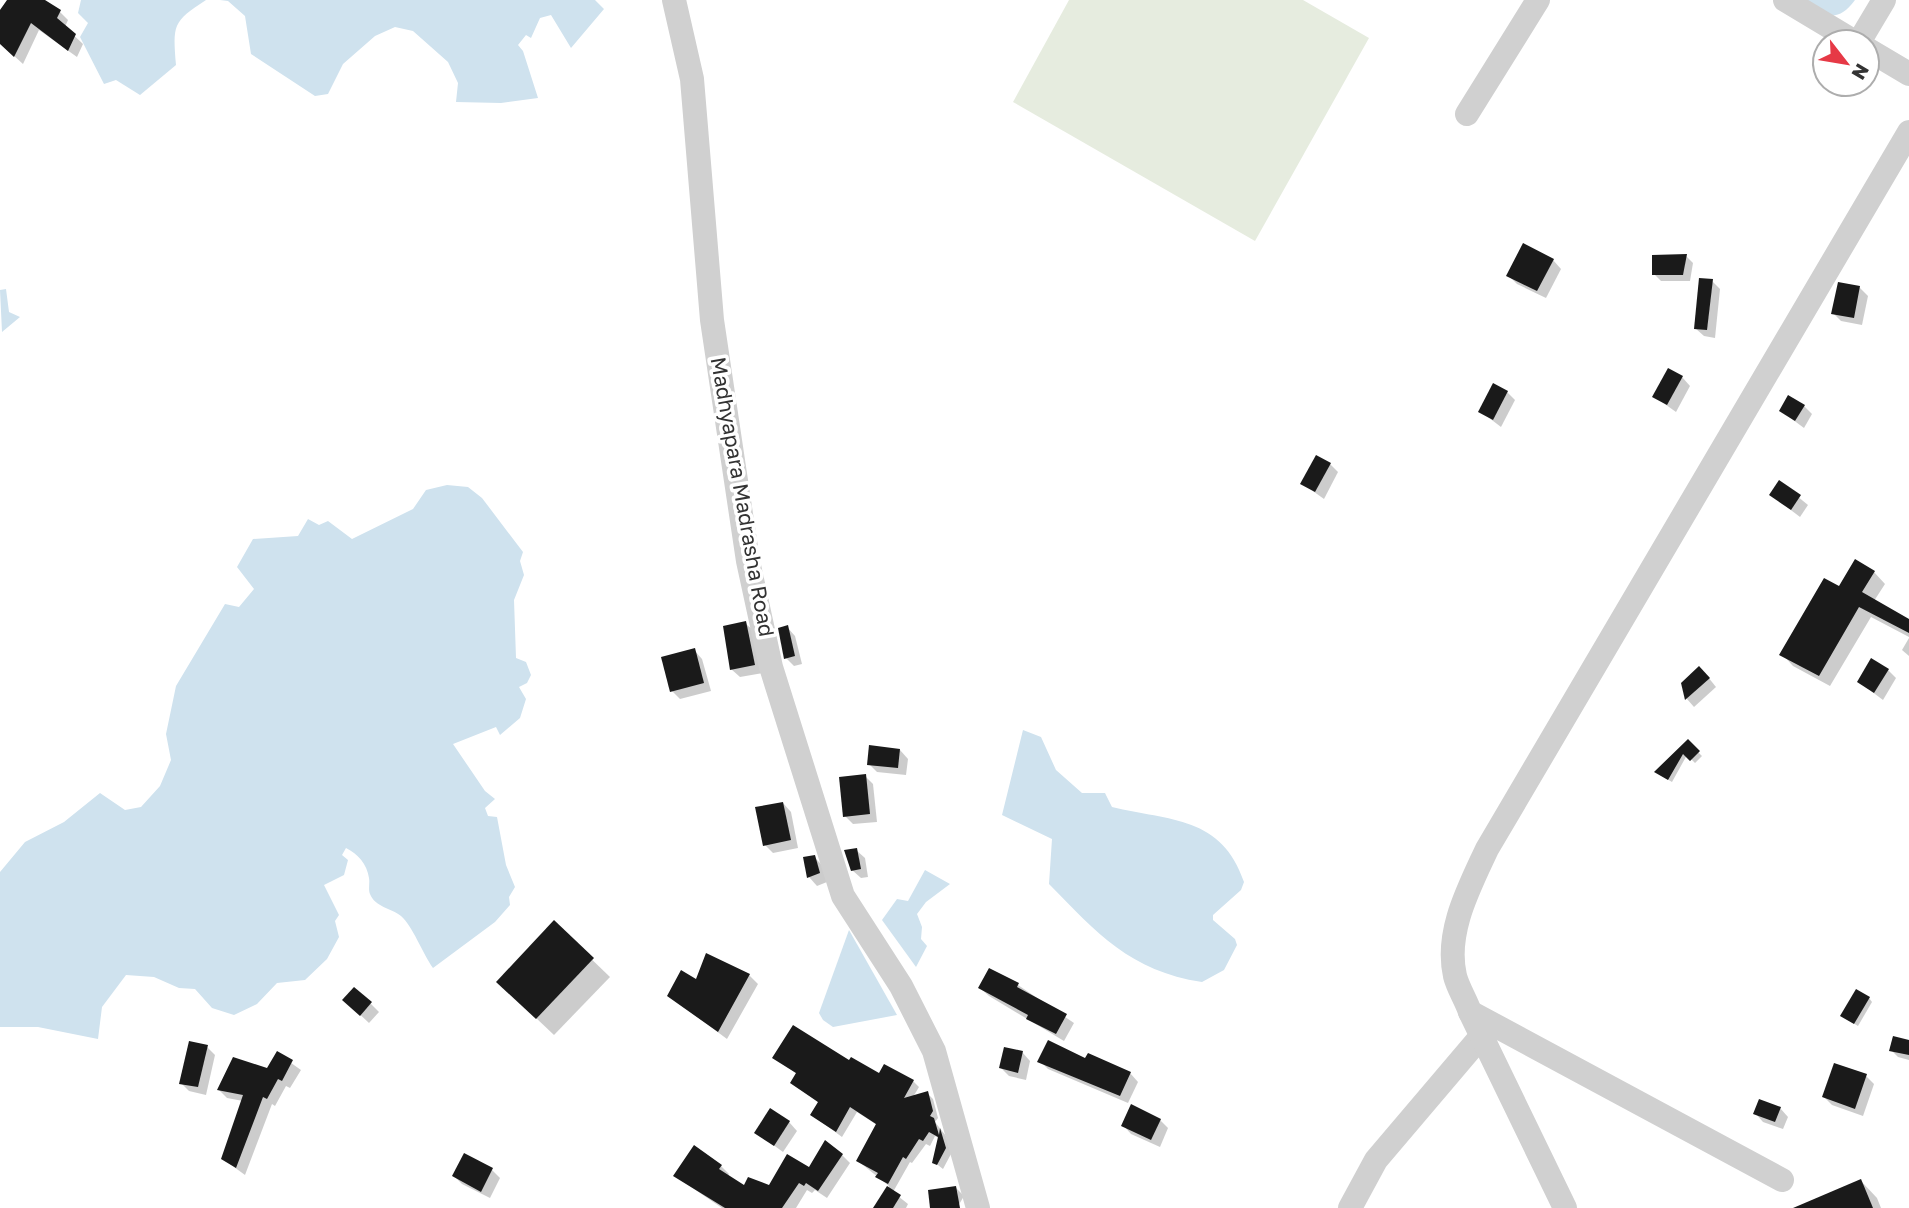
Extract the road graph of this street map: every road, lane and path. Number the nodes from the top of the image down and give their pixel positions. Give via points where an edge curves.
1 (674, 0) edge
2 (1538, 0) edge
3 (1785, 0) edge
4 (1884, 0) edge
5 (1833, 28) edge
6 (1866, 28) edge
7 (1881, 57) edge
8 (1909, 74) edge
9 (1467, 114) dead end
10 (1909, 132) edge
11 (1470, 1012) junction
12 (1483, 1034) junction
13 (1782, 1180) dead end
14 (978, 1208) edge
15 (1350, 1208) edge
16 (1565, 1208) edge

1 - 14 street, Madhyapara Madrasha Road via 692,79 714,334 748,561 771,667 843,896 901,986 934,1052
2 - 9 street
3 - 5 street
4 - 6 street
7 - 8 street
10 - 11 street via 1487,849 1453,943 1455,979
11 - 12 street
11 - 13 street
12 - 15 street via 1376,1160
12 - 16 street

